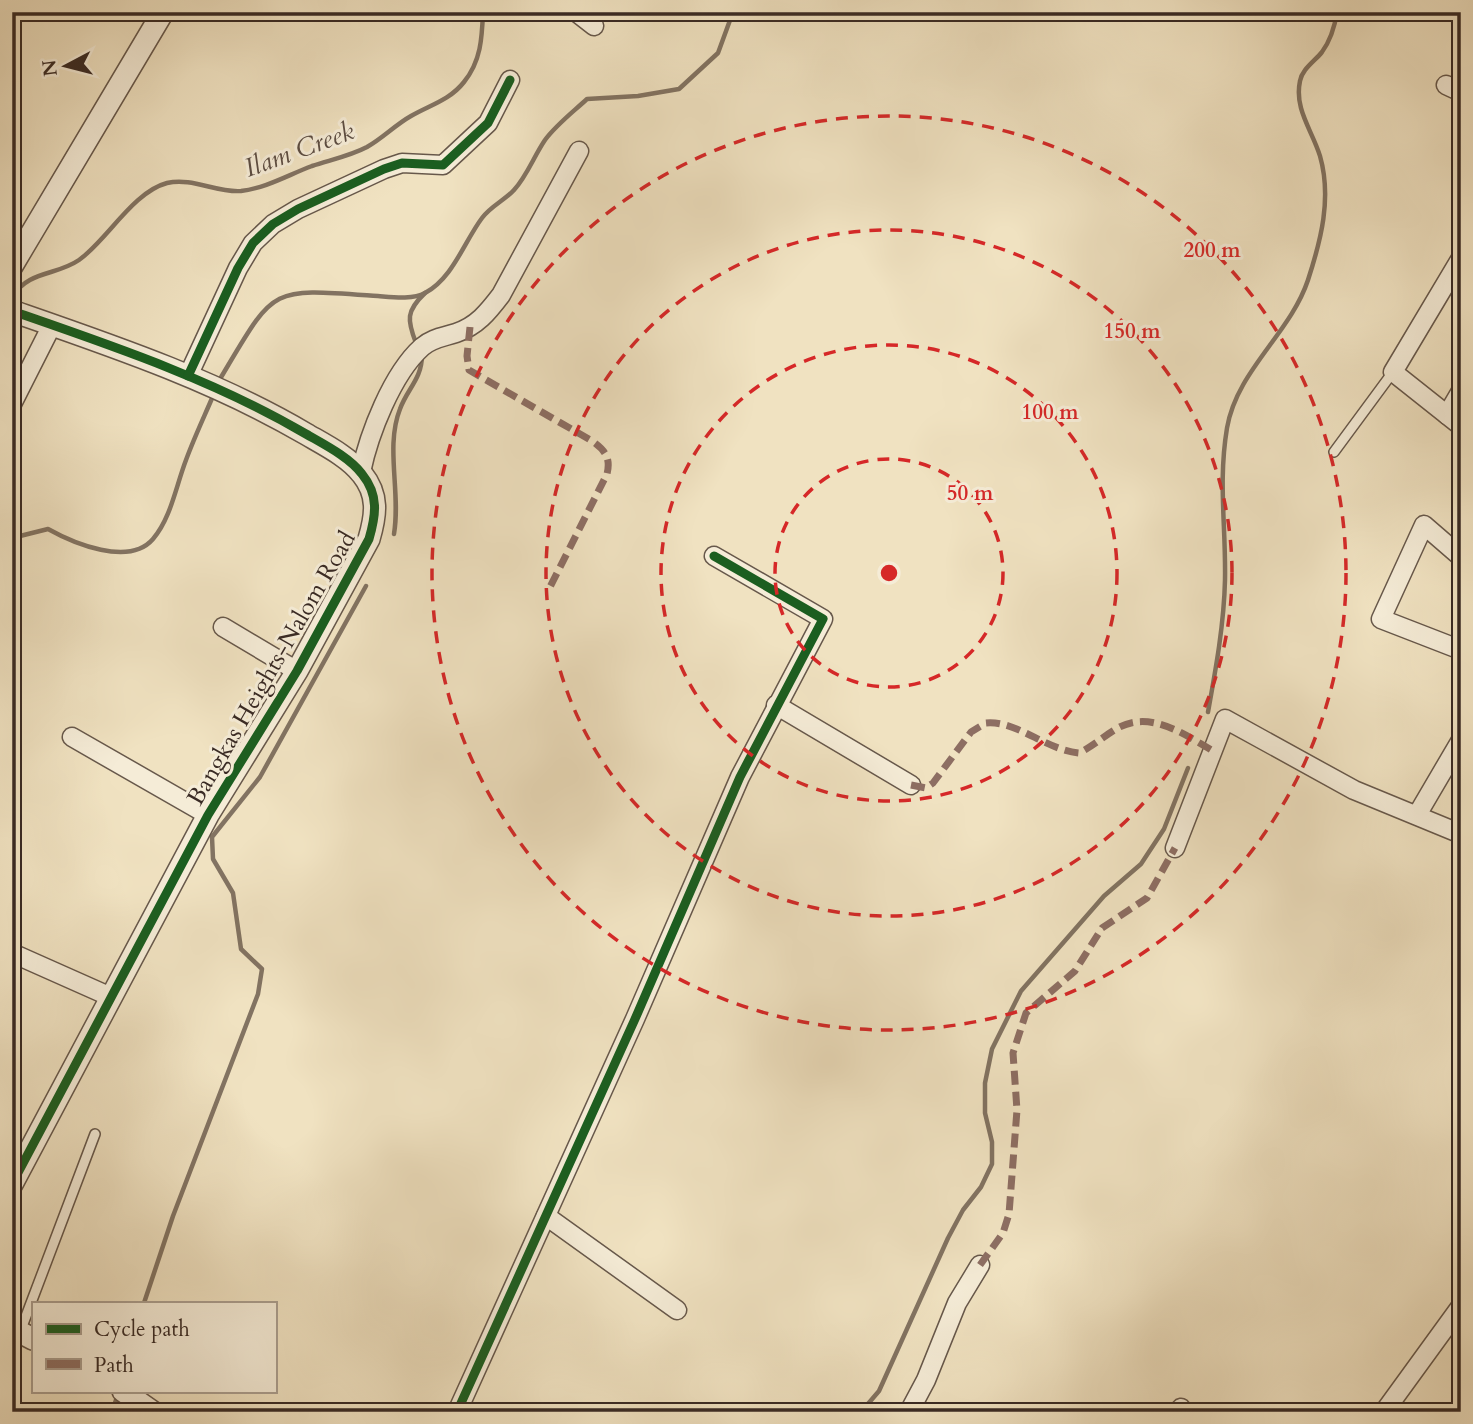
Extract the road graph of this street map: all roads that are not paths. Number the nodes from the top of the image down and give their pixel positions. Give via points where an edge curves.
1 (163, 12) edge
2 (576, 12) edge
3 (594, 26) dead end
4 (510, 80) dead end
5 (579, 151) dead end
6 (1461, 258) edge
7 (12, 266) edge
8 (12, 311) edge
9 (52, 325) junction
10 (1393, 372) junction
11 (188, 376) junction
12 (1461, 391) edge
13 (12, 404) edge
14 (1454, 421) edge
15 (1334, 452) dead end
16 (361, 472) junction
17 (714, 556) dead end
18 (1461, 557) edge
19 (223, 627) dead end
20 (1461, 650) edge
21 (297, 671) junction
22 (776, 705) junction
23 (72, 737) dead end
24 (1461, 740) edge
25 (911, 785) dead end
26 (208, 815) junction
27 (1417, 815) junction
28 (1461, 834) edge
29 (1175, 848) dead end
30 (12, 953) edge
31 (111, 997) junction
32 (95, 1134) dead end
33 (12, 1184) edge
34 (546, 1216) junction
35 (980, 1265) dead end
36 (33, 1302) edge
37 (32, 1306) edge
38 (1461, 1306) edge
39 (677, 1310) dead end
40 (22, 1333) edge
41 (124, 1392) edge
42 (153, 1412) edge
43 (457, 1412) edge
44 (909, 1412) edge
45 (1384, 1412) edge

1 - 7 street
2 - 3 street
4 - 11 street via 488,123 443,164 402,163 384,169 273,224 253,243 239,268
5 - 16 street via 501,295 485,316 422,347 408,363 374,427
6 - 10 street
8 - 9 street, Bangkas Heights-Nalom Road
9 - 11 street, Bangkas Heights-Nalom Road
9 - 13 street
10 - 14 street
10 - 15 lane
11 - 16 street, Bangkas Heights-Nalom Road via 261,408
12 - 14 street
16 - 21 street, Bangkas Heights-Nalom Road via 376,503 369,539
17 - 22 street via 823,619
18 - 20 street via 1424,525 1381,619
19 - 21 street
21 - 26 street, Bangkas Heights-Nalom Road
22 - 25 street
22 - 34 street
23 - 26 street
24 - 27 street
26 - 31 street, Bangkas Heights-Nalom Road
27 - 28 street
27 - 29 street via 1354,790 1225,719
30 - 31 street
31 - 33 street, Bangkas Heights-Nalom Road
32 - 36 lane
34 - 39 street
34 - 43 street
35 - 44 street via 957,1303
37 - 40 lane
38 - 45 street
41 - 42 street

